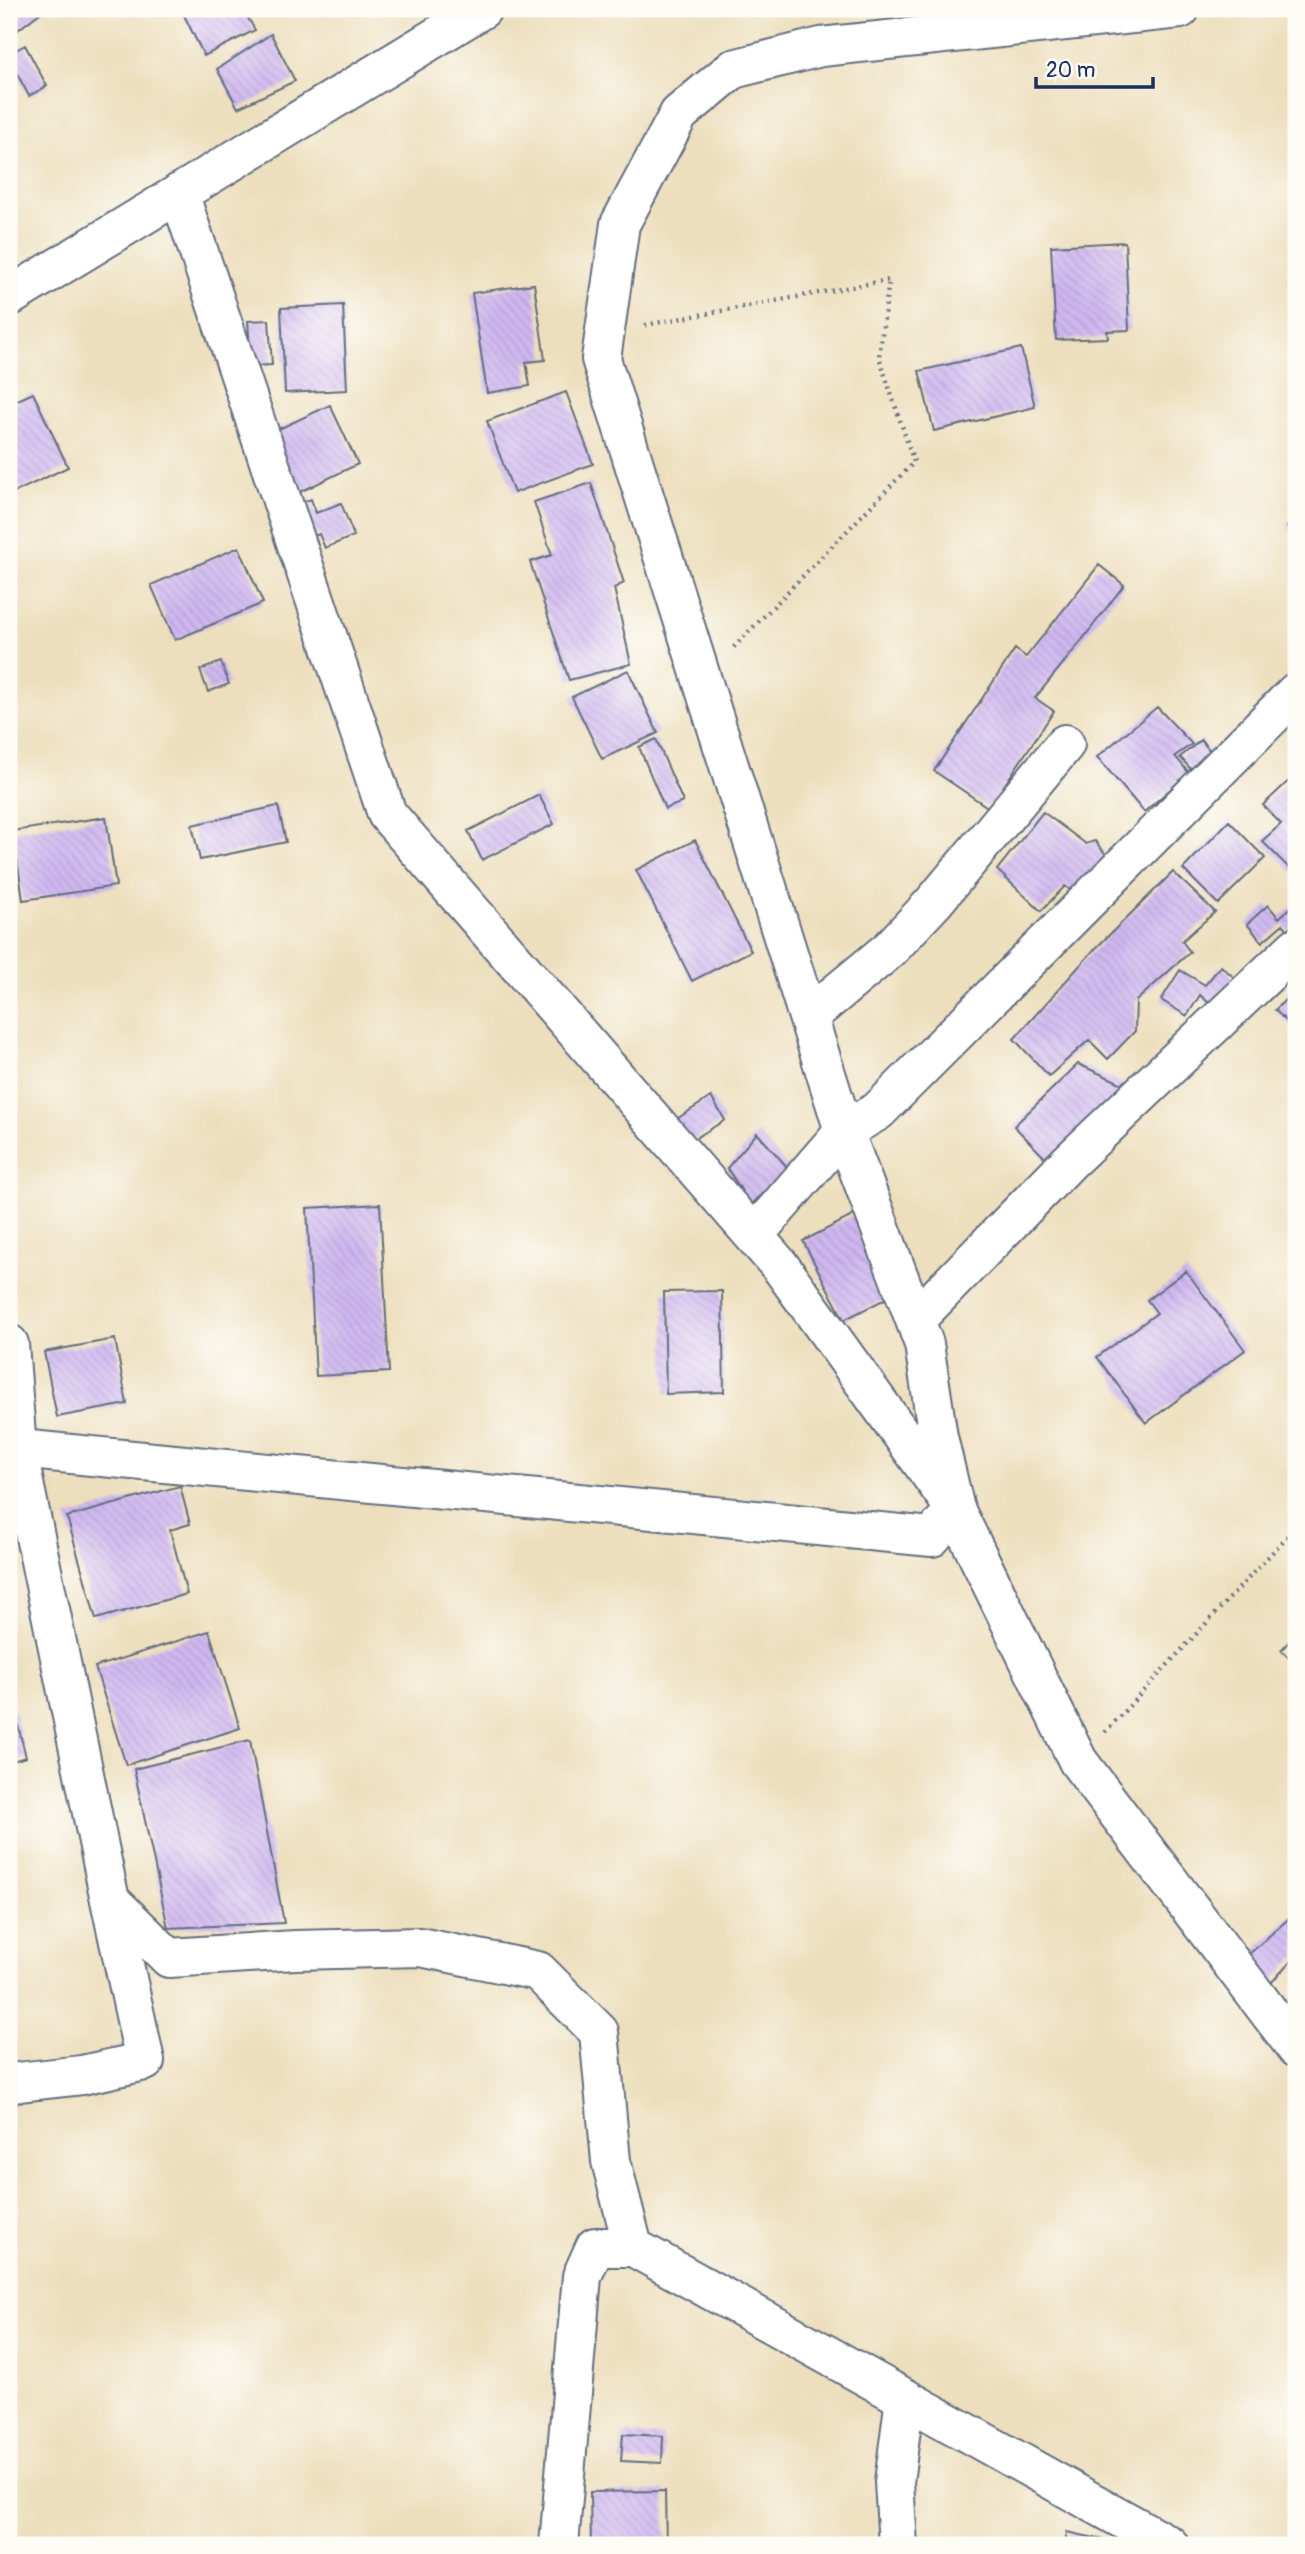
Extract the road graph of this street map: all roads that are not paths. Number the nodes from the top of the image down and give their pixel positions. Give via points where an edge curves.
1 (482, 9) edge
2 (1180, 9) edge
3 (179, 193) junction
4 (9, 297) edge
5 (1296, 692) edge
6 (1065, 744) dead end
7 (1296, 947) edge
8 (808, 1017) junction
9 (844, 1131) junction
10 (754, 1235) junction
11 (915, 1320) junction
12 (9, 1344) edge
13 (13, 1449) edge
14 (955, 1509) junction
15 (110, 1900) junction
16 (1296, 2048) edge
17 (9, 2083) edge
18 (633, 2247) junction
19 (905, 2398) junction
20 (559, 2545) edge
21 (898, 2545) edge
22 (1169, 2545) edge

1 - 3 street
2 - 8 street via 821,47 733,69 679,114 620,224 601,359
3 - 4 street
3 - 10 street via 387,814
5 - 9 street via 878,1111
6 - 8 street via 899,940
7 - 11 street via 1069,1162
8 - 9 street
9 - 10 street
9 - 11 street
10 - 14 street
11 - 14 street via 924,1344
12 - 13 street
13 - 14 street via 932,1537
13 - 15 street
14 - 16 street via 1078,1761
15 - 17 street via 145,2061 82,2075
15 - 18 street via 169,1958 420,1947 538,1971 599,2032 611,2161
18 - 19 street
18 - 20 street via 595,2247 582,2276
19 - 21 street via 894,2482
19 - 22 street

